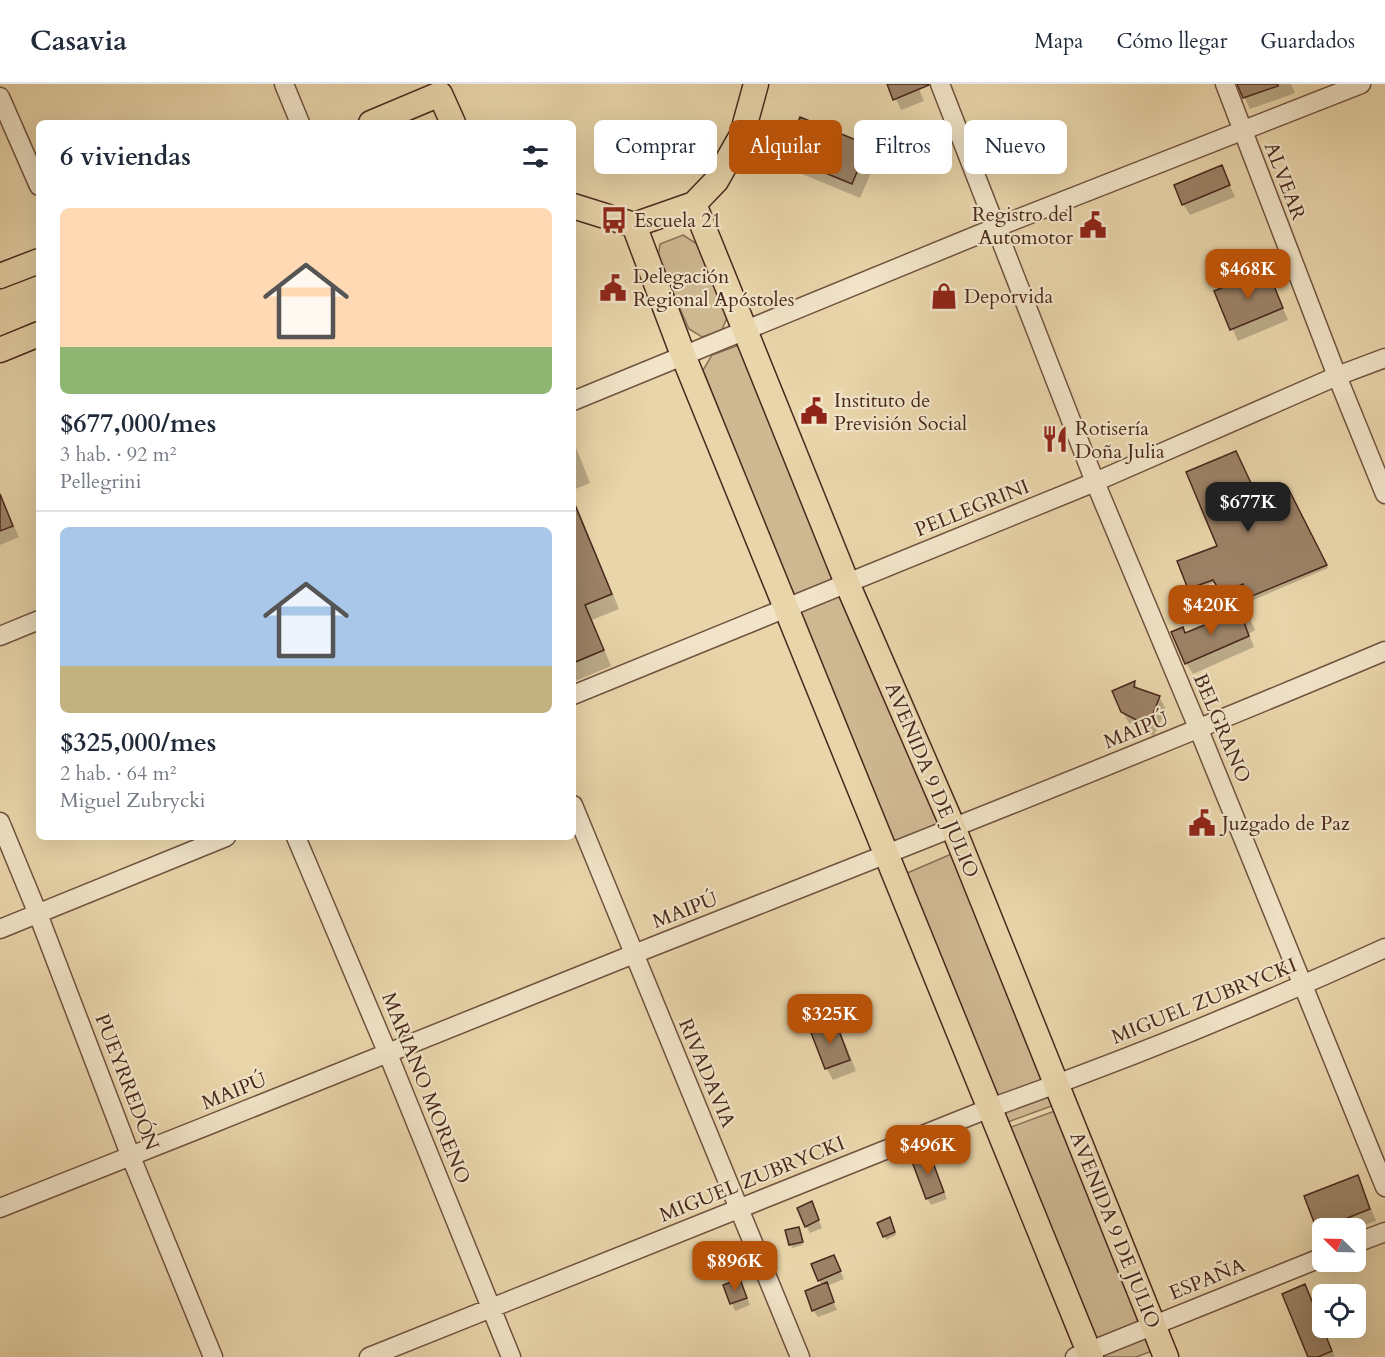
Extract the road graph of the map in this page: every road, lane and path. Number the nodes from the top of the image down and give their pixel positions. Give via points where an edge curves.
1 (284, 84) edge
2 (756, 84) edge
3 (940, 84) edge
4 (1225, 84) edge
5 (1361, 84) edge
6 (441, 89) edge
7 (0, 97) edge
8 (299, 120) edge
9 (377, 120) edge
10 (452, 120) edge
11 (1242, 130) junction
12 (36, 179) edge
13 (693, 204) junction
14 (576, 207) edge
15 (634, 225) junction
16 (997, 228) junction
17 (36, 262) edge
18 (0, 276) edge
19 (746, 329) junction
20 (36, 335) edge
21 (0, 350) edge
22 (683, 355) junction
23 (1385, 358) edge
24 (1337, 376) junction
25 (576, 400) edge
26 (1095, 482) junction
27 (1385, 494) edge
28 (848, 583) junction
29 (787, 608) junction
30 (36, 621) edge
31 (0, 636) edge
32 (1385, 651) edge
33 (576, 694) edge
34 (1199, 730) junction
35 (576, 812) edge
36 (0, 822) edge
37 (953, 827) junction
38 (219, 840) edge
39 (297, 840) edge
40 (887, 855) junction
41 (38, 914) junction
42 (0, 929) edge
43 (1385, 948) edge
44 (634, 954) junction
45 (1304, 985) junction
46 (388, 1054) junction
47 (1057, 1084) junction
48 (990, 1108) junction
49 (131, 1157) junction
50 (1385, 1187) edge
51 (739, 1208) junction
52 (0, 1209) edge
53 (1385, 1232) edge
54 (1366, 1239) edge
55 (1312, 1261) edge
56 (491, 1307) junction
57 (1153, 1326) junction
58 (1085, 1355) edge
59 (213, 1357) edge
60 (369, 1357) edge
61 (511, 1357) edge
62 (800, 1357) edge
63 (1166, 1357) edge

1 - 8 street
2 - 13 main road via 742,135 716,181
3 - 16 street, BELGRANO
4 - 11 street, ALVEAR
5 - 11 street
6 - 9 main road
6 - 10 main road
7 - 12 street
11 - 16 street
11 - 24 street, ALVEAR
13 - 15 main road
13 - 19 main road, AVENIDA 9 DE JULIO
14 - 15 main road
15 - 22 main road
16 - 19 street
16 - 26 street, BELGRANO
17 - 18 main road
19 - 22 street
19 - 28 main road, AVENIDA 9 DE JULIO
20 - 21 main road
22 - 25 street
22 - 29 main road
23 - 24 street, PELLEGRINI
24 - 26 street, PELLEGRINI
24 - 27 street, ALVEAR
26 - 28 street, PELLEGRINI
26 - 34 street, BELGRANO
28 - 29 street, PELLEGRINI
28 - 37 main road, AVENIDA 9 DE JULIO
29 - 33 street, PELLEGRINI
29 - 40 main road
30 - 31 street
32 - 34 street, MAIPÚ
34 - 37 street, MAIPÚ
34 - 45 street, BELGRANO
35 - 44 street, RIVADAVIA
36 - 41 street, PUEYRREDÓN
37 - 40 street, MAIPÚ
37 - 47 main road, AVENIDA 9 DE JULIO
38 - 41 street
39 - 46 street, MARIANO MORENO
40 - 44 street, MAIPÚ
40 - 48 main road
41 - 42 street
41 - 49 street, PUEYRREDÓN
43 - 45 street, MIGUEL ZUBRYCKI
44 - 46 street, MAIPÚ
44 - 51 street, RIVADAVIA
45 - 47 street, MIGUEL ZUBRYCKI
45 - 50 street, BELGRANO
46 - 49 street, MAIPÚ
46 - 56 street, MARIANO MORENO
47 - 48 street, MIGUEL ZUBRYCKI
47 - 57 main road, AVENIDA 9 DE JULIO
48 - 51 street, MIGUEL ZUBRYCKI
48 - 58 main road
49 - 52 street, MAIPÚ
49 - 59 street, PUEYRREDÓN
51 - 56 street, MIGUEL ZUBRYCKI
51 - 62 street, RIVADAVIA
53 - 54 street
55 - 57 street, ESPAÑA
56 - 60 street, MIGUEL ZUBRYCKI
56 - 61 street, MARIANO MORENO
57 - 58 street, ESPAÑA
57 - 63 main road, AVENIDA 9 DE JULIO

